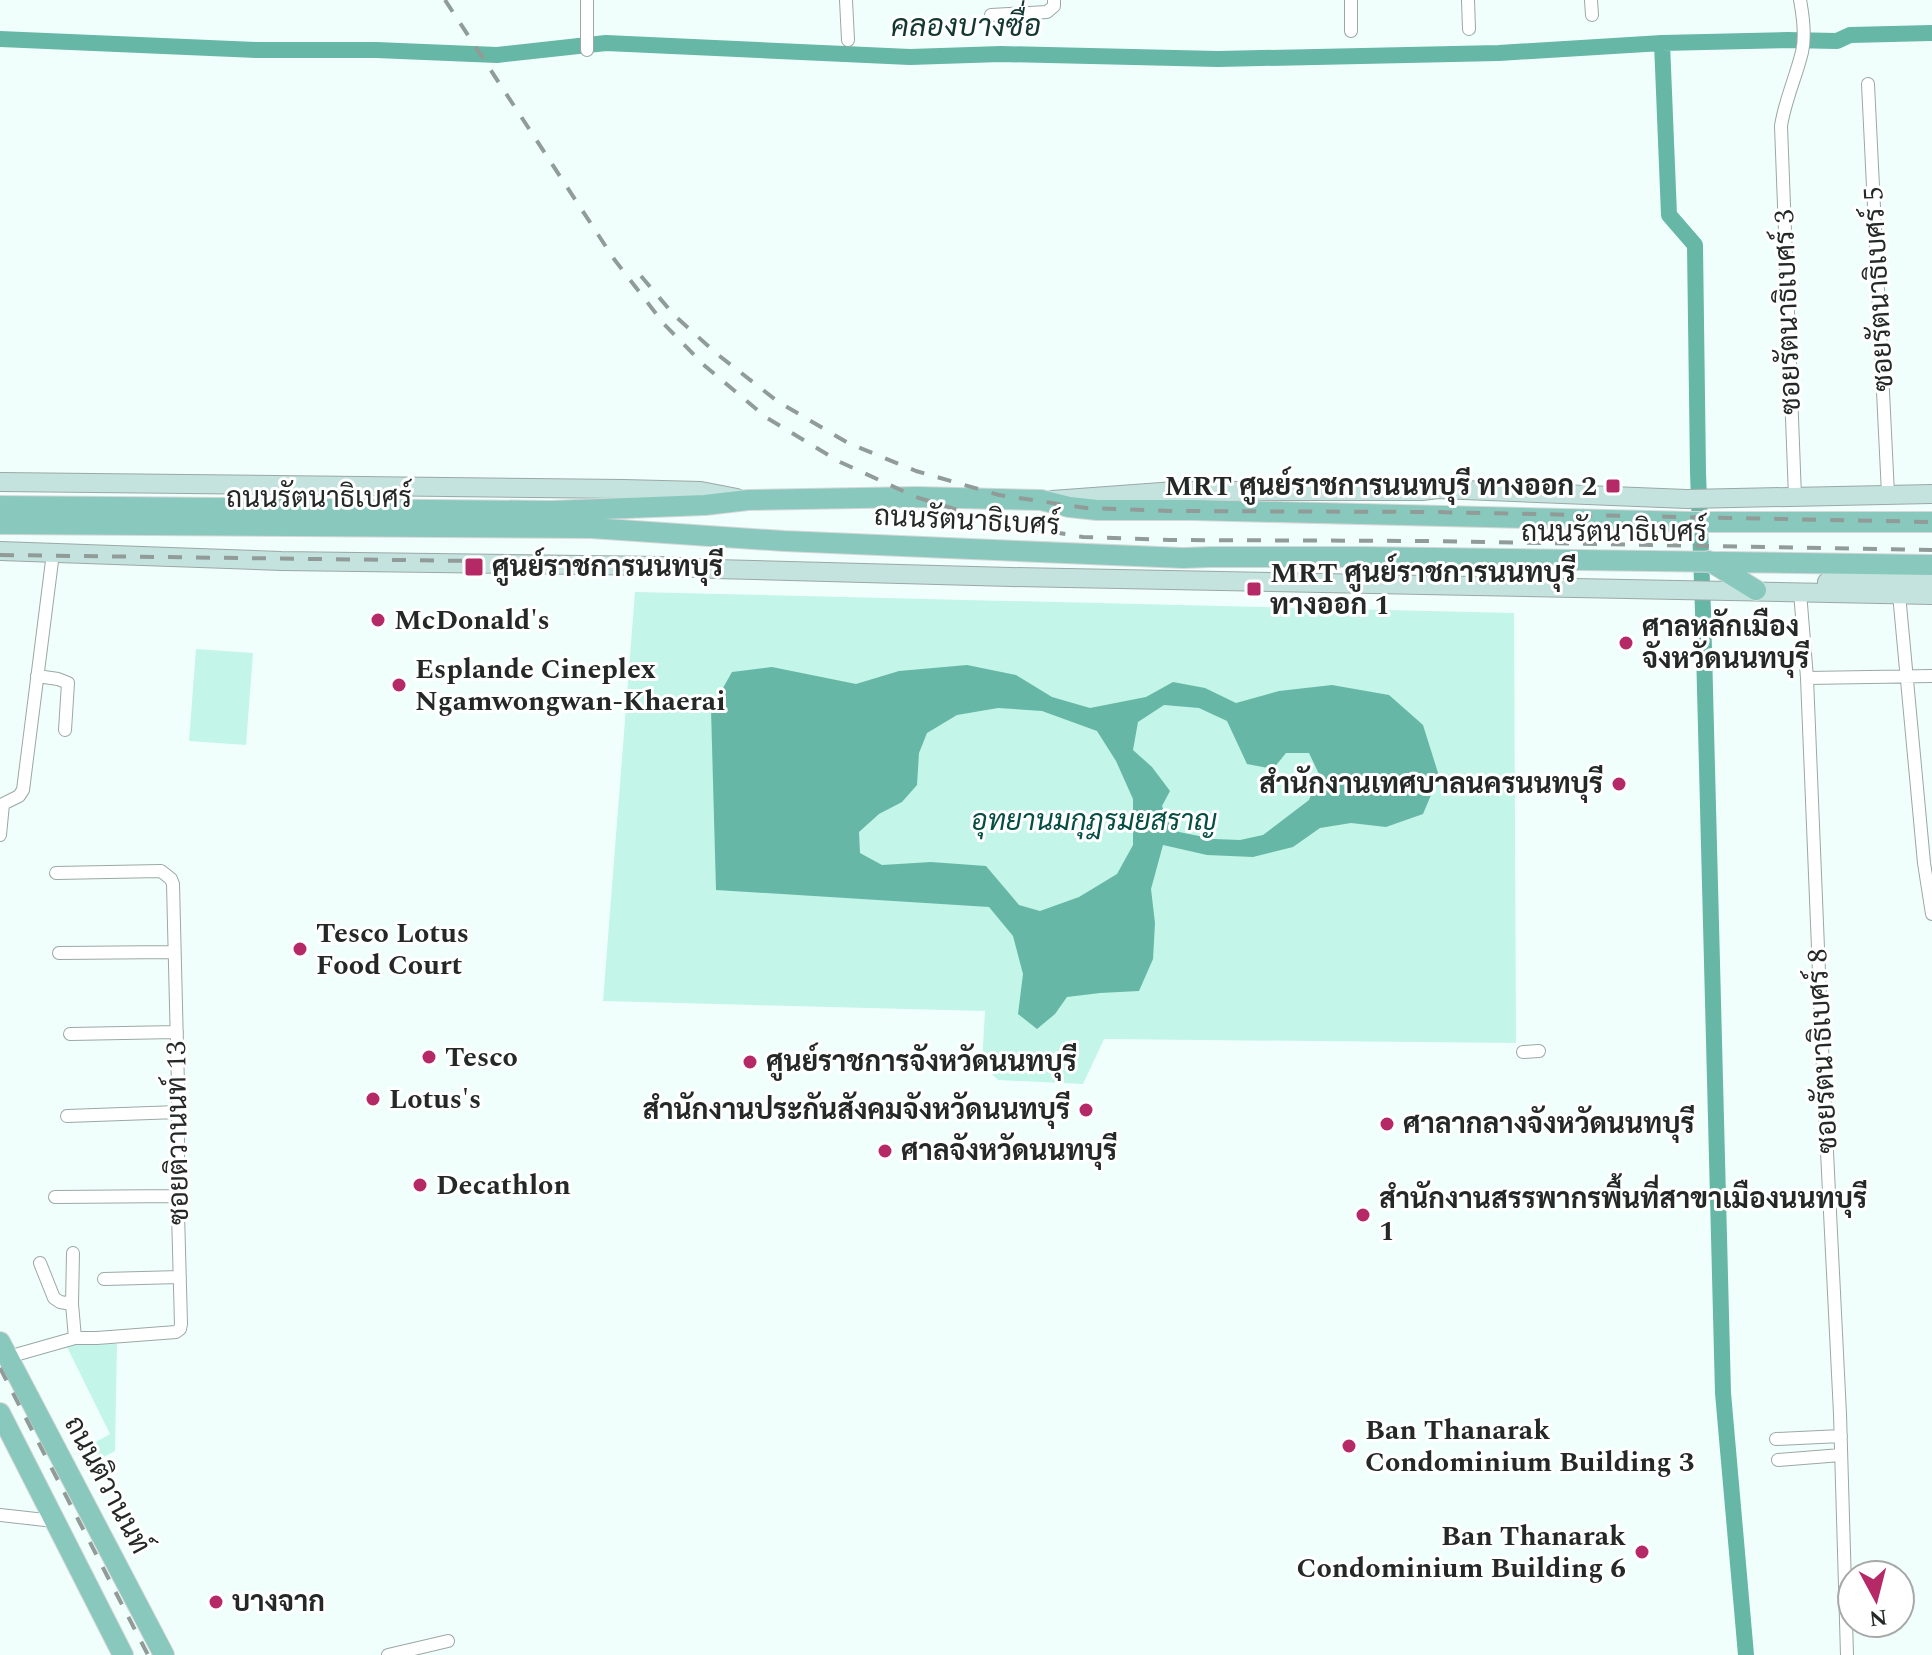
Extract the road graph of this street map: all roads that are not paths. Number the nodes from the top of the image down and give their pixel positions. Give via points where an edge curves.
1 (587, 0) edge
2 (846, 0) edge
3 (1054, 0) edge
4 (1351, 0) edge
5 (1468, 0) edge
6 (1591, 0) edge
7 (1800, 0) edge
8 (991, 15) dead end
9 (1592, 15) dead end
10 (1469, 29) dead end
11 (1351, 31) dead end
12 (848, 40) dead end
13 (587, 50) dead end
14 (1868, 84) dead end
15 (0, 482) edge
16 (1888, 494) junction
17 (1932, 494) edge
18 (1834, 496) junction
19 (1795, 497) junction
20 (748, 500) junction
21 (1041, 500) junction
22 (1932, 503) edge
23 (0, 506) edge
24 (442, 517) junction
25 (1932, 522) edge
26 (0, 524) edge
27 (0, 551) edge
28 (53, 553) junction
29 (1703, 561) junction
30 (1932, 565) edge
31 (1932, 579) edge
32 (1756, 590) junction
33 (1794, 592) junction
34 (1899, 594) junction
35 (1932, 595) edge
36 (37, 676) junction
37 (1932, 676) edge
38 (1906, 677) junction
39 (1807, 678) junction
40 (65, 730) dead end
41 (1926, 817) edge
42 (0, 835) edge
43 (56, 873) dead end
44 (1932, 914) edge
45 (174, 952) junction
46 (59, 953) dead end
47 (177, 1032) junction
48 (70, 1034) dead end
49 (1539, 1051) dead end
50 (1523, 1052) dead end
51 (178, 1112) junction
52 (67, 1116) dead end
53 (178, 1196) junction
54 (55, 1197) dead end
55 (73, 1253) dead end
56 (40, 1263) dead end
57 (180, 1277) junction
58 (104, 1279) dead end
59 (72, 1304) junction
60 (75, 1338) junction
61 (4, 1350) edge
62 (0, 1413) edge
63 (1841, 1436) junction
64 (1776, 1439) dead end
65 (1841, 1455) junction
66 (1778, 1460) dead end
67 (0, 1515) edge
68 (54, 1521) junction
69 (448, 1641) dead end
70 (123, 1655) edge
71 (164, 1655) edge
72 (388, 1655) edge
73 (1847, 1655) edge

1 - 13 street
2 - 12 street
3 - 8 street via 1047,12
4 - 11 street
5 - 10 street
6 - 9 street
7 - 19 street, ซอยรัตนาธิเบศร์ 3 via 1803,49 1781,126
14 - 16 street, ซอยรัตนาธิเบศร์ 5
15 - 20 main road, ถนนรัตนาธิเบศร์ via 701,491
16 - 17 main road, ถนนรัตนาธิเบศร์
16 - 18 main road, ถนนรัตนาธิเบศร์
18 - 19 main road, ถนนรัตนาธิเบศร์
18 - 22 main road
19 - 21 main road, ถนนรัตนาธิเบศร์ via 1687,499 1438,489 1140,492
20 - 21 main road, ถนนรัตนาธิเบศร์
20 - 24 main road, ถนนรัตนาธิเบศร์
21 - 25 main road, ถนนรัตนาธิเบศร์ via 1127,511
23 - 24 main road, ถนนรัตนาธิเบศร์
24 - 26 main road, ถนนรัตนาธิเบศร์
24 - 29 main road, ถนนรัตนาธิเบศร์ via 784,541 1183,558
27 - 28 main road, ถนนรัตนาธิเบศร์
28 - 32 main road, ถนนรัตนาธิเบศร์
28 - 36 street
29 - 30 main road, ถนนรัตนาธิเบศร์
29 - 32 main road
31 - 33 main road via 1835,581
32 - 33 main road, ถนนรัตนาธิเบศร์
33 - 34 main road, ถนนรัตนาธิเบศร์
33 - 39 street, ซอยรัตนาธิเบศร์ 8
34 - 35 main road, ถนนรัตนาธิเบศร์
34 - 38 street
36 - 40 street via 68,683
36 - 42 street via 23,790 3,804
37 - 38 street
38 - 39 street
38 - 41 street
39 - 63 street, ซอยรัตนาธิเบศร์ 8
41 - 44 street via 1924,863
43 - 45 street, ซอยติวานนท์ 13 via 161,871 173,884
45 - 46 street
45 - 47 street, ซอยติวานนท์ 13
47 - 48 street
47 - 51 street, ซอยติวานนท์ 13
49 - 50 street
51 - 52 street
51 - 53 street, ซอยติวานนท์ 13
53 - 54 street
53 - 57 street, ซอยติวานนท์ 13
55 - 59 street
56 - 59 street via 54,1298
57 - 58 street
57 - 60 street, ซอยติวานนท์ 13 via 181,1324 176,1332
59 - 60 street
60 - 61 street, ซอยติวานนท์ 13
61 - 71 main road, ถนนติวานนท์
62 - 68 main road
63 - 64 street
63 - 65 street, ซอยรัตนาธิเบศร์ 8
65 - 66 street
65 - 73 street, ซอยรัตนาธิเบศร์ 8
67 - 68 street
68 - 70 main road
69 - 72 street

